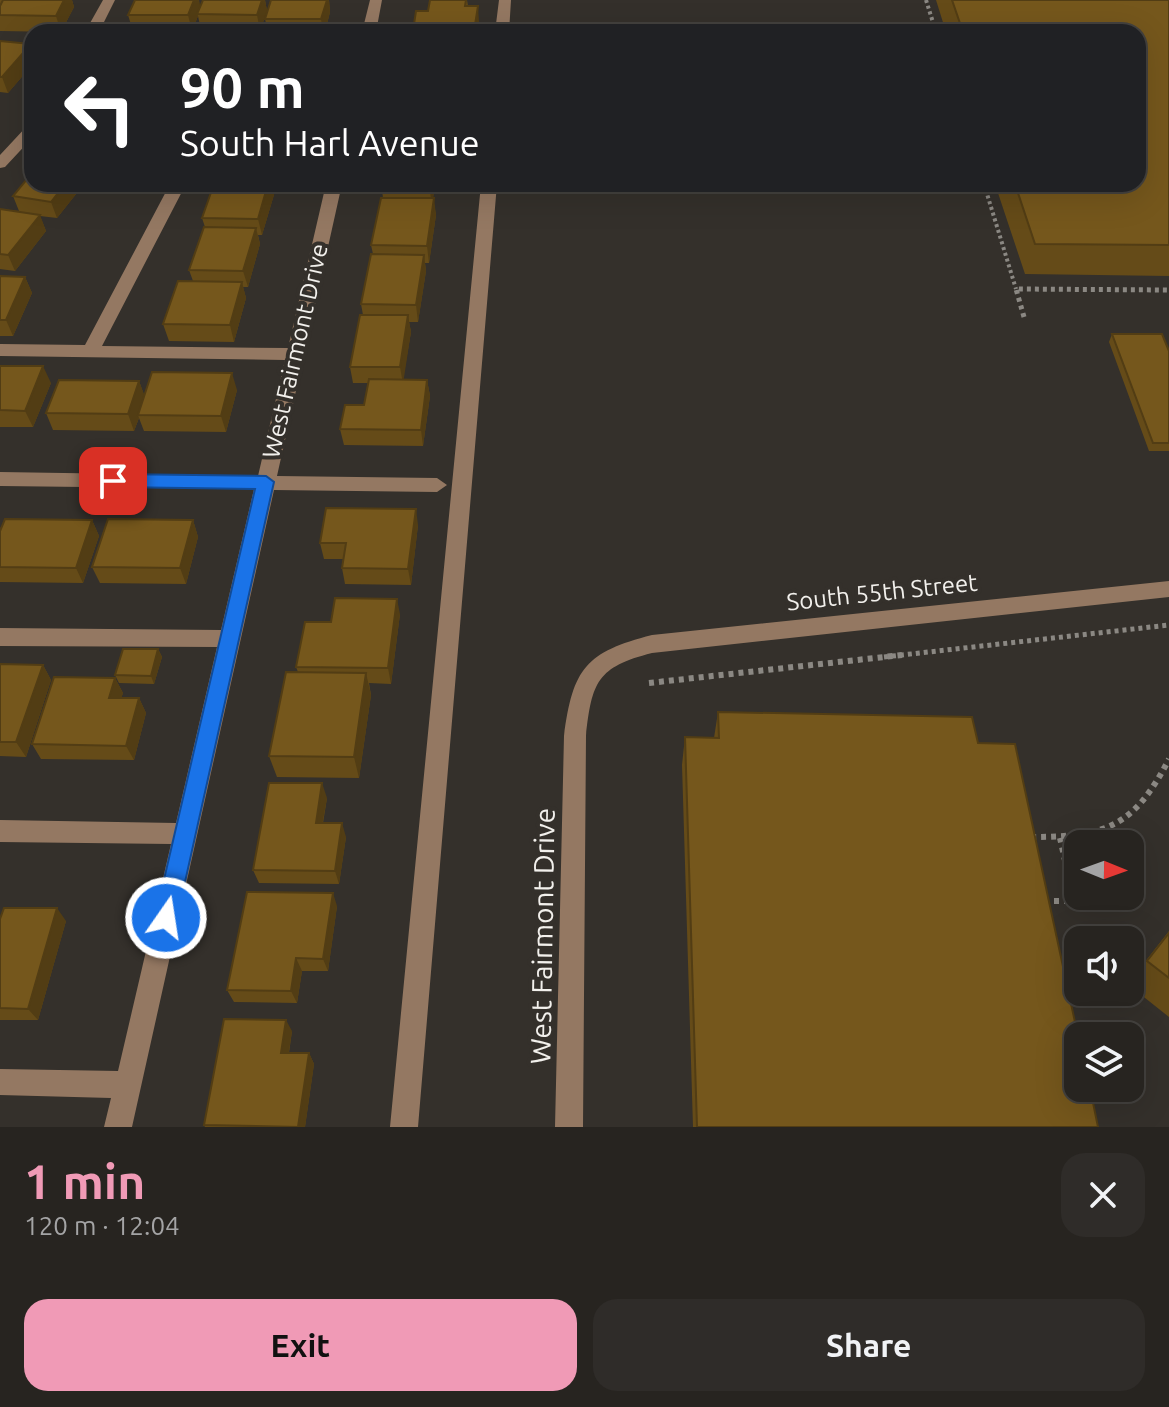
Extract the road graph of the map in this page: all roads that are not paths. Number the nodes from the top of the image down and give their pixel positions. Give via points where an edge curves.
1 (109, 0) edge
2 (376, 0) edge
3 (505, 0) edge
4 (96, 24) edge
5 (371, 24) edge
6 (503, 24) edge
7 (24, 138) edge
8 (0, 164) edge
9 (174, 192) edge
10 (332, 192) edge
11 (488, 192) edge
12 (0, 350) edge
13 (91, 351) junction
14 (295, 354) junction
15 (0, 479) edge
16 (266, 482) junction
17 (437, 485) dead end
18 (1169, 589) edge
19 (0, 637) edge
20 (229, 639) junction
21 (604, 659) joint
22 (0, 831) edge
23 (185, 834) junction
24 (0, 1082) edge
25 (128, 1085) junction
26 (118, 1127) edge
27 (404, 1127) edge
28 (569, 1127) edge

1 - 4 street
2 - 5 street
3 - 6 street
7 - 8 street
9 - 13 street
10 - 14 street, West Fairmont Drive
11 - 27 street
12 - 13 street
13 - 14 street
14 - 16 street, West Fairmont Drive
15 - 16 street
16 - 17 street
16 - 20 street, West Fairmont Drive
18 - 21 street, South 55th Street via 652,644
19 - 20 street
20 - 23 street, West Fairmont Drive
21 - 28 street, West Fairmont Drive via 586,676 575,736
22 - 23 street
23 - 25 street, West Fairmont Drive
24 - 25 street
25 - 26 street, West Fairmont Drive

